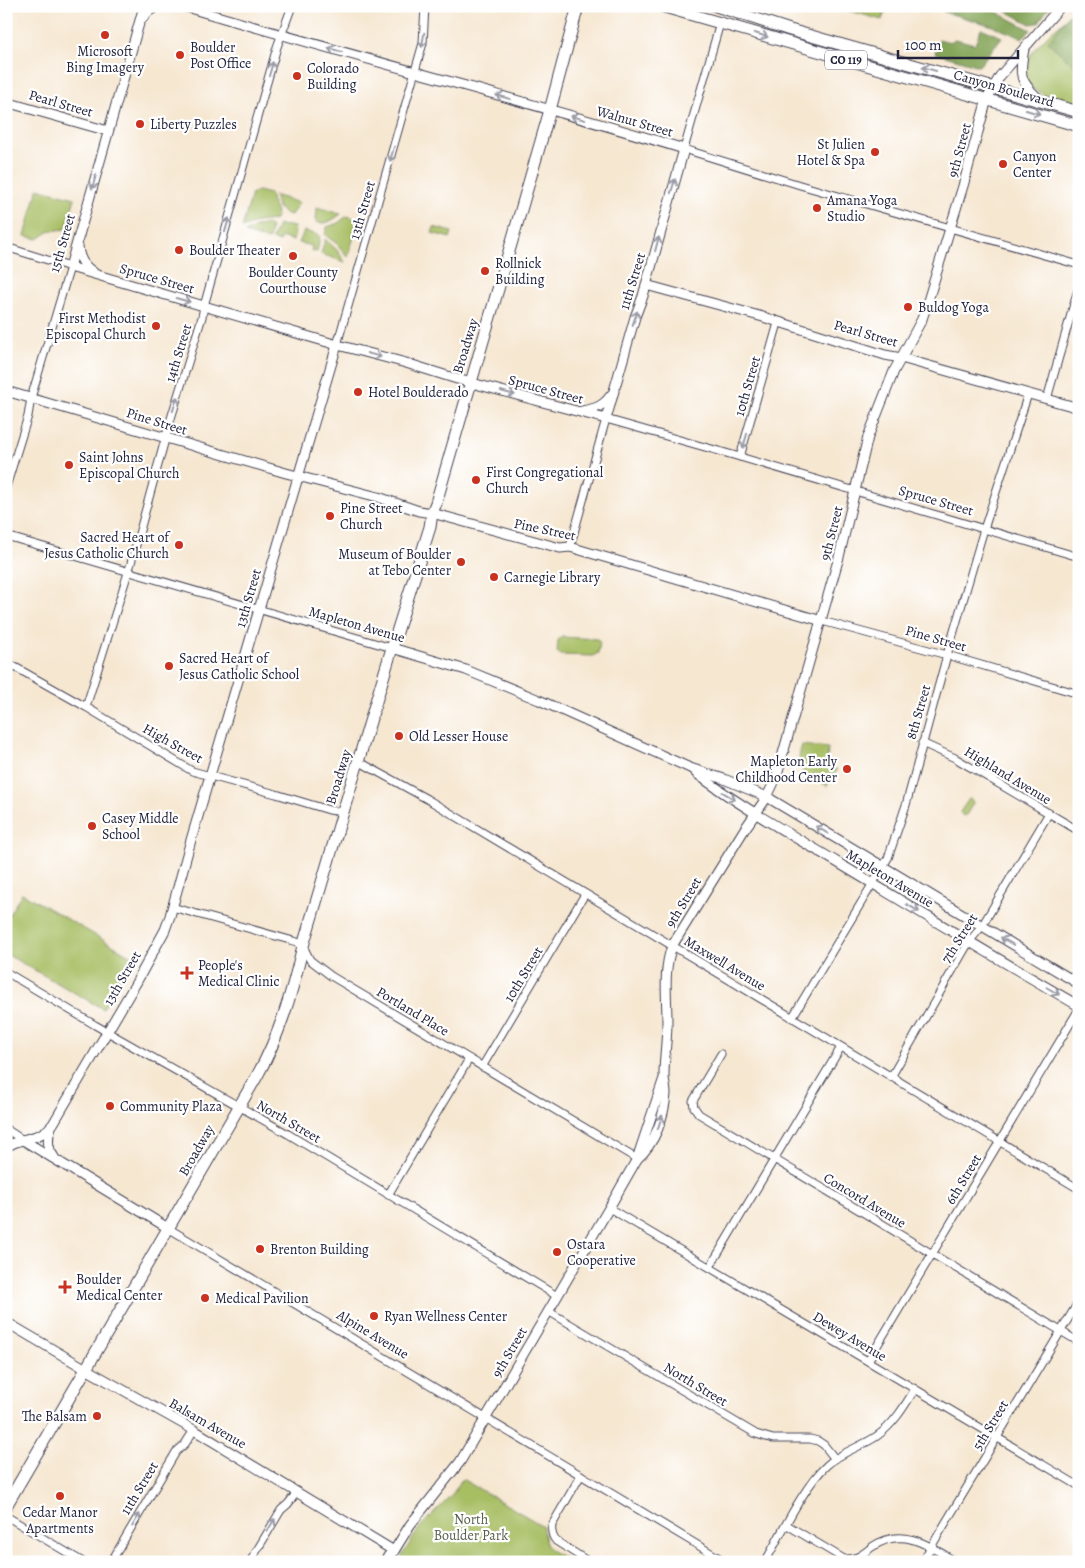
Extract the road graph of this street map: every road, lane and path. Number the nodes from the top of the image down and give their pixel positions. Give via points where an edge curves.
1 (144, 6) edge
2 (157, 6) edge
3 (182, 6) edge
4 (292, 6) edge
5 (425, 6) edge
6 (578, 6) edge
7 (661, 6) edge
8 (716, 6) edge
9 (1061, 6) edge
10 (720, 22) junction
11 (139, 23) junction
12 (282, 35) junction
13 (1024, 47) junction
14 (416, 73) junction
15 (993, 87) junction
16 (987, 99) junction
17 (1041, 101) junction
18 (6, 102) edge
19 (550, 110) junction
20 (1079, 112) edge
21 (1079, 126) edge
22 (108, 131) junction
23 (661, 142) junction
24 (684, 149) junction
25 (679, 168) junction
26 (950, 228) junction
27 (77, 240) junction
28 (6, 247) edge
29 (1079, 265) edge
30 (70, 267) junction
31 (102, 277) junction
32 (646, 285) junction
33 (1079, 286) edge
34 (204, 306) junction
35 (778, 323) junction
36 (337, 344) junction
37 (901, 358) junction
38 (470, 382) junction
39 (615, 386) junction
40 (6, 391) edge
41 (1028, 394) junction
42 (31, 398) junction
43 (1048, 399) junction
44 (1079, 408) edge
45 (577, 412) junction
46 (606, 419) junction
47 (166, 437) junction
48 (740, 457) junction
49 (298, 475) junction
50 (6, 487) edge
51 (855, 491) junction
52 (432, 512) junction
53 (984, 529) junction
54 (6, 536) edge
55 (570, 548) junction
56 (1079, 557) edge
57 (128, 572) junction
58 (260, 609) junction
59 (822, 621) junction
60 (392, 648) junction
61 (947, 655) junction
62 (6, 662) edge
63 (1079, 694) edge
64 (86, 707) junction
65 (922, 743) junction
66 (358, 761) junction
67 (690, 768) junction
68 (210, 776) junction
69 (767, 797) junction
70 (343, 812) junction
71 (756, 813) junction
72 (1049, 813) junction
73 (1079, 831) edge
74 (883, 866) junction
75 (872, 883) junction
76 (585, 894) junction
77 (172, 907) junction
78 (982, 926) junction
79 (969, 942) junction
80 (303, 946) junction
81 (672, 946) junction
82 (6, 972) edge
83 (1079, 984) edge
84 (1079, 1008) edge
85 (792, 1018) junction
86 (108, 1031) junction
87 (841, 1047) junction
88 (721, 1054) dead end
89 (469, 1059) junction
90 (482, 1067) junction
91 (891, 1077) junction
92 (239, 1107) junction
93 (53, 1124) junction
94 (6, 1129) edge
95 (23, 1140) junction
96 (1000, 1141) junction
97 (6, 1146) edge
98 (637, 1159) junction
99 (774, 1160) junction
100 (58, 1161) junction
101 (1079, 1189) edge
102 (388, 1195) junction
103 (610, 1208) junction
104 (168, 1228) junction
105 (932, 1254) junction
106 (710, 1268) junction
107 (557, 1296) junction
108 (1079, 1301) edge
109 (548, 1311) junction
110 (6, 1322) edge
111 (1061, 1331) junction
112 (1079, 1342) edge
113 (868, 1362) junction
114 (86, 1369) junction
115 (915, 1389) junction
116 (487, 1418) junction
117 (194, 1430) junction
118 (997, 1438) junction
119 (835, 1459) junction
120 (580, 1475) junction
121 (1079, 1486) edge
122 (297, 1492) junction
123 (6, 1506) edge
124 (6, 1516) edge
125 (787, 1525) junction
126 (931, 1547) junction
127 (394, 1551) junction
128 (83, 1562) edge
129 (111, 1562) edge
130 (250, 1562) edge
131 (384, 1562) edge
132 (393, 1562) edge
133 (589, 1562) edge
134 (726, 1562) edge
135 (765, 1562) edge
136 (922, 1562) edge
137 (956, 1562) edge

1 - 11 street, 15th Street
2 - 11 street
3 - 12 street, Walnut Street
4 - 12 street, 14th Street
5 -> 14 street, 13th Street via 425,35
6 - 19 main road, Broadway
7 - 10 main road, Canyon Boulevard / CO 119
15 -> 8 main road, Canyon Boulevard / CO 119
9 - 13 street, 9th Street
10 -> 16 main road, Canyon Boulevard / CO 119
10 - 24 street, 11th Street
11 - 22 street, 15th Street
14 -> 12 street, Walnut Street
34 -> 12 street, 14th Street
13 - 15 street, 9th Street
13 - 17 street via 1022,79
19 -> 14 street, Walnut Street
14 -> 36 street, 13th Street
15 - 16 street, 9th Street
15 - 17 main road, Canyon Boulevard / CO 119
16 -> 21 main road, Canyon Boulevard / CO 119
16 - 26 street, 9th Street
17 - 20 main road, Canyon Boulevard / CO 119
18 - 22 street, Pearl Street
23 -> 19 street, Walnut Street
19 - 38 main road, Broadway
22 -> 27 street, 15th Street
23 - 24 street, Walnut Street
23 - 25 street via 675,152
24 - 25 street, 11th Street
24 - 26 street, Walnut Street
32 -> 25 street, 11th Street
26 - 29 street, Walnut Street
26 - 37 street, 9th Street via 928,304
27 - 30 street, 15th Street
27 - 31 street via 82,262
28 - 30 street, Spruce Street
30 - 31 street, Spruce Street
30 - 42 street, 15th Street
31 -> 34 street, Spruce Street
32 - 35 street, Pearl Street
39 -> 32 street, 11th Street
33 - 43 street
34 - 36 street, Spruce Street
47 -> 34 street, 14th Street
35 - 37 street, Pearl Street
35 -> 48 street, 10th Street
36 -> 38 street, Spruce Street
36 - 49 street, 13th Street
37 - 41 street, Pearl Street
37 - 51 street, 9th Street via 868,437
38 -> 45 street, Spruce Street
38 - 52 main road, Broadway
39 - 45 street via 600,407
39 - 46 street, 11th Street
40 - 42 street, Pine Street
41 - 43 street, Pearl Street
41 - 53 street, 8th Street
42 - 47 street, Pine Street
42 - 50 street, 15th Street
43 - 44 street, Pearl Street
45 - 46 street, Spruce Street
46 - 48 street, Spruce Street
46 - 55 street, 11th Street
47 - 49 street, Pine Street
47 - 57 street, 14th Street
48 - 51 street, Spruce Street
49 - 52 street, Pine Street via 418,511
49 - 58 street, 13th Street
51 - 53 street, Spruce Street
51 - 59 street, 9th Street
52 - 55 street, Pine Street via 494,531
52 - 60 main road, Broadway
53 - 56 street, Spruce Street
53 - 61 street, 8th Street
54 - 57 street, Mapleton Avenue
55 - 59 street, Pine Street
57 - 58 street, Mapleton Avenue
57 - 64 street, 14th Street
58 - 60 street, Mapleton Avenue
58 - 68 street, 13th Street
59 - 61 street, Pine Street
59 - 69 street, 9th Street via 780,765
60 - 66 main road, Broadway
60 - 67 street, Mapleton Avenue via 466,670
61 - 63 street, Pine Street
61 - 65 street, 8th Street
62 - 64 street, High Street
64 - 68 street, High Street via 192,771
65 - 72 street, Highland Avenue via 955,758
65 - 74 street, 8th Street via 906,805
66 - 70 main road, Broadway
66 - 76 street, Maxwell Avenue via 427,798
67 - 69 street, Mapleton Avenue
67 -> 71 street, Mapleton Avenue
68 - 70 street, High Street
68 - 77 street, 13th Street
69 - 71 street, 9th Street
74 -> 69 street, Mapleton Avenue
70 - 80 main road, Broadway
71 - 75 street, Mapleton Avenue
71 - 81 street, 9th Street
72 - 73 street, Highland Avenue
72 - 78 street, 7th Street
74 - 75 street, 8th Street
74 - 78 street, Mapleton Avenue
75 -> 79 street, Mapleton Avenue
75 - 85 street, 8th Street
76 - 81 street, Maxwell Avenue
76 - 90 street, 10th Street
77 - 80 street via 289,939
77 - 86 street, 13th Street via 153,954
78 - 79 street, 7th Street
83 -> 78 street, Mapleton Avenue
79 -> 84 street, Mapleton Avenue
79 - 91 street, 7th Street
80 - 89 street, Portland Place via 310,960 331,976
80 - 92 main road, Broadway via 276,1039
81 - 85 street, Maxwell Avenue
81 - 98 street, 9th Street via 666,976 664,1078
82 - 86 street, North Street
84 - 96 street, 6th Street
85 - 87 street, Maxwell Avenue
86 - 92 street, North Street
86 - 93 street, 13th Street
87 - 91 street, Maxwell Avenue
87 - 99 street
88 - 99 street, Concord Avenue via 694,1102 695,1111
89 - 90 street, Portland Place
89 - 102 street
90 - 98 street, Portland Place
91 - 96 street, Maxwell Avenue
92 - 102 street, North Street
92 - 104 main road, Broadway
93 - 95 street, 13th Street via 42,1134
93 - 100 street via 48,1144
94 - 95 street, Alpine Avenue
95 - 97 street, 13th Street
95 - 100 street, Alpine Avenue
96 - 101 street, Maxwell Avenue
96 - 105 street, 6th Street
98 - 103 street, 9th Street
99 - 105 street, Concord Avenue
99 - 106 street
100 - 104 street, Alpine Avenue
102 - 107 street, North Street
103 - 106 street, Dewey Avenue
103 - 107 street, 9th Street
104 - 114 main road, Broadway
104 - 116 street, Alpine Avenue
105 - 111 street, Concord Avenue
105 - 113 street, 6th Street
106 - 113 street, Dewey Avenue
107 - 109 street, 9th Street
108 - 111 street, 5th Street
109 - 116 street, 9th Street
109 - 119 street, North Street via 756,1434 773,1439 810,1439 824,1445
110 - 114 street, Balsam Avenue
111 - 112 street, Concord Avenue
111 - 118 street, 5th Street
113 - 115 street, Dewey Avenue
114 - 117 street, Balsam Avenue
114 - 123 main road, Broadway
115 - 118 street, Dewey Avenue
115 - 119 street via 888,1427
116 - 120 street, Alpine Avenue
116 - 127 street, 9th Street via 457,1468 412,1522
117 - 122 street, Balsam Avenue
129 -> 117 street, 11th Street via 176,1452
118 - 121 street, Dewey Avenue
118 - 126 street, 5th Street
119 - 125 street via 812,1483
120 - 133 street via 552,1525 552,1536
120 - 134 street, Alpine Avenue
122 - 127 street, Balsam Avenue
130 -> 122 street via 280,1510
124 - 128 street
125 - 126 street via 844,1559 858,1557 893,1538 905,1538
125 - 135 street
126 - 136 street, 5th Street
126 - 137 street
127 - 131 street, 9th Street
127 - 132 street, 9th Street

